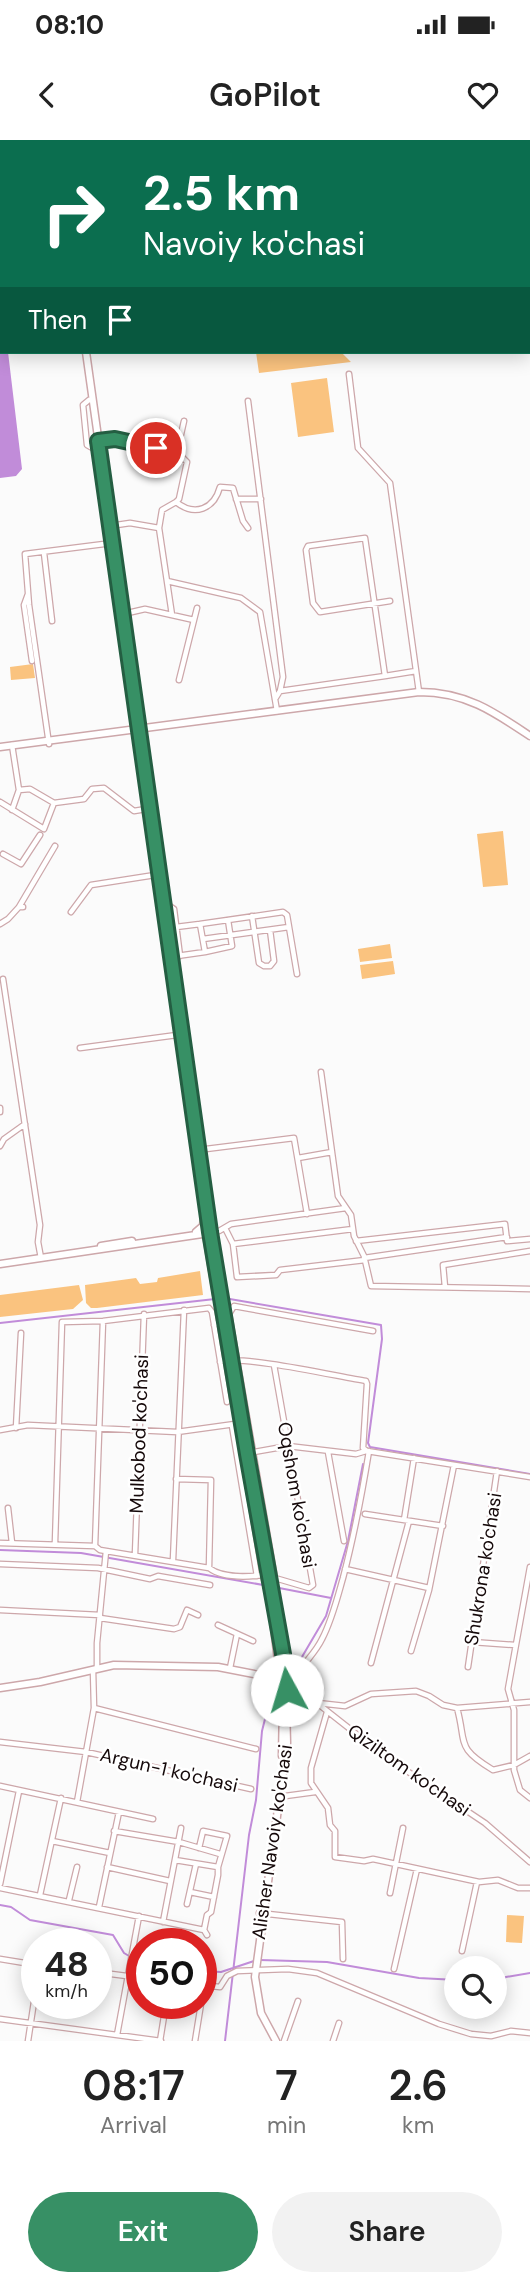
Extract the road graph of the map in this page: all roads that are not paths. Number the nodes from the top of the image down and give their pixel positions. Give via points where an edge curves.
1 (84, 355) edge
2 (349, 374) dead end
3 (88, 380) junction
4 (248, 401) dead end
5 (184, 421) dead end
6 (97, 445) junction
7 (177, 452) junction
8 (236, 499) junction
9 (261, 499) junction
10 (176, 502) junction
11 (110, 526) junction
12 (159, 528) junction
13 (248, 528) dead end
14 (111, 544) junction
15 (44, 553) junction
16 (167, 581) junction
17 (28, 594) junction
18 (390, 601) dead end
19 (375, 604) junction
20 (197, 608) dead end
21 (120, 614) junction
22 (172, 615) junction
23 (194, 620) junction
24 (52, 621) dead end
25 (32, 661) dead end
26 (416, 671) junction
27 (385, 676) junction
28 (179, 680) dead end
29 (280, 691) junction
30 (419, 692) junction
31 (275, 699) junction
32 (277, 711) junction
33 (137, 731) junction
34 (530, 736) edge
35 (48, 742) junction
36 (12, 748) junction
37 (0, 749) edge
38 (19, 790) junction
39 (0, 803) edge
40 (54, 803) junction
41 (146, 809) junction
42 (12, 810) junction
43 (40, 835) dead end
44 (55, 846) dead end
45 (4, 853) dead end
46 (155, 875) junction
47 (163, 905) junction
48 (71, 912) dead end
49 (252, 916) junction
50 (228, 920) junction
51 (0, 924) edge
52 (200, 924) junction
53 (176, 927) junction
54 (289, 927) junction
55 (270, 930) junction
56 (255, 932) junction
57 (231, 936) junction
58 (202, 939) junction
59 (205, 951) junction
60 (180, 956) junction
61 (170, 957) junction
62 (297, 974) dead end
63 (3, 979) dead end
64 (172, 986) junction
65 (177, 1035) junction
66 (80, 1048) dead end
67 (321, 1072) dead end
68 (186, 1079) junction
69 (25, 1124) junction
70 (0, 1146) edge
71 (198, 1150) junction
72 (332, 1152) junction
73 (298, 1158) junction
74 (346, 1208) junction
75 (307, 1214) junction
76 (204, 1218) junction
77 (225, 1228) junction
78 (353, 1229) junction
79 (207, 1233) junction
80 (196, 1234) junction
81 (506, 1237) junction
82 (530, 1238) edge
83 (356, 1241) junction
84 (208, 1244) junction
85 (233, 1244) junction
86 (530, 1251) edge
87 (40, 1256) junction
88 (365, 1259) junction
89 (0, 1262) edge
90 (445, 1287) junction
91 (530, 1289) edge
92 (218, 1293) junction
93 (184, 1310) junction
94 (144, 1314) junction
95 (222, 1320) junction
96 (103, 1321) junction
97 (373, 1331) dead end
98 (21, 1333) dead end
99 (229, 1361) junction
100 (274, 1365) junction
101 (227, 1402) dead end
102 (237, 1424) junction
103 (58, 1425) junction
104 (99, 1426) junction
105 (16, 1427) junction
106 (138, 1429) junction
107 (0, 1430) edge
108 (177, 1432) junction
109 (288, 1446) junction
110 (368, 1451) junction
111 (328, 1452) junction
112 (245, 1454) junction
113 (414, 1458) junction
114 (454, 1465) junction
115 (498, 1471) junction
116 (530, 1477) edge
117 (176, 1479) junction
118 (8, 1508) dead end
119 (365, 1514) dead end
120 (407, 1520) junction
121 (443, 1526) junction
122 (344, 1541) dead end
123 (0, 1543) edge
124 (12, 1543) junction
125 (55, 1544) junction
126 (95, 1546) junction
127 (105, 1553) junction
128 (135, 1555) junction
129 (173, 1560) junction
130 (0, 1564) edge
131 (530, 1567) edge
132 (209, 1568) junction
133 (103, 1569) junction
134 (345, 1569) junction
135 (266, 1578) junction
136 (394, 1580) junction
137 (210, 1585) dead end
138 (429, 1588) junction
139 (0, 1610) edge
140 (198, 1615) dead end
141 (100, 1616) junction
142 (218, 1625) dead end
143 (237, 1633) junction
144 (253, 1641) dead end
145 (472, 1643) junction
146 (515, 1645) junction
147 (411, 1651) dead end
148 (370, 1663) dead end
149 (468, 1667) dead end
150 (230, 1668) junction
151 (95, 1670) junction
152 (0, 1688) edge
153 (285, 1690) junction
154 (530, 1702) edge
155 (317, 1703) junction
156 (513, 1704) junction
157 (94, 1708) junction
158 (457, 1708) junction
159 (327, 1712) junction
160 (0, 1742) edge
161 (256, 1749) dead end
162 (86, 1752) junction
163 (530, 1756) edge
164 (514, 1766) junction
165 (0, 1786) edge
166 (251, 1789) dead end
167 (19, 1791) junction
168 (315, 1792) junction
169 (279, 1797) junction
170 (61, 1798) junction
171 (530, 1798) edge
172 (77, 1802) junction
173 (119, 1812) junction
174 (153, 1819) dead end
175 (181, 1828) dead end
176 (403, 1828) dead end
177 (114, 1831) junction
178 (52, 1841) junction
179 (179, 1842) junction
180 (199, 1848) junction
181 (110, 1853) junction
182 (220, 1854) junction
183 (175, 1860) junction
184 (530, 1862) edge
185 (196, 1864) junction
186 (395, 1864) junction
187 (77, 1867) dead end
188 (107, 1867) junction
189 (218, 1867) junction
190 (417, 1869) junction
191 (170, 1881) junction
192 (477, 1882) junction
193 (0, 1886) edge
194 (530, 1888) edge
195 (190, 1892) junction
196 (390, 1893) dead end
197 (40, 1895) junction
198 (214, 1897) junction
199 (69, 1901) junction
200 (187, 1904) dead end
201 (99, 1907) junction
202 (261, 1913) junction
203 (139, 1916) junction
204 (163, 1922) junction
205 (137, 1928) edge
206 (462, 1951) dead end
207 (0, 1959) edge
208 (343, 1959) dead end
209 (21, 1962) edge
210 (394, 1969) dead end
211 (253, 1970) junction
212 (112, 1974) edge
213 (126, 1976) joint
214 (217, 1987) edge
215 (298, 2001) dead end
216 (0, 2019) edge
217 (31, 2019) edge
218 (164, 2019) edge
219 (198, 2019) edge
220 (30, 2023) junction
221 (339, 2023) dead end
222 (91, 2031) junction
223 (530, 2032) edge
224 (118, 2037) edge
225 (27, 2041) edge
226 (90, 2041) edge
227 (160, 2041) edge
228 (195, 2041) edge
229 (273, 2041) edge
230 (284, 2041) edge
231 (333, 2041) edge

1 - 3 main road, Alisher Navoiy ko'chasi
2 - 26 street via 358,448 390,483
3 - 6 main road, Alisher Navoiy ko'chasi
3 - 6 main road, Alisher Navoiy ko'chasi
4 - 9 street
5 - 7 street
6 - 7 street via 115,439
6 - 11 main road, Alisher Navoiy ko'chasi
6 - 14 main road, Alisher Navoiy ko'chasi
7 - 10 street via 187,462
8 - 9 street
8 - 10 street via 233,488 220,487 217,498 204,508 185,510
8 - 13 street
9 - 29 street via 283,677
10 - 12 street via 162,510
11 - 12 street via 130,523
11 - 14 main road, Alisher Navoiy ko'chasi
12 - 16 street
14 - 15 street
14 - 21 main road, Alisher Navoiy ko'chasi
15 - 17 street via 25,555
15 - 24 street
16 - 22 street
16 - 31 street via 241,598 260,612
17 - 25 street via 24,605
17 - 35 street
18 - 19 street
19 - 19 street via 320,612 308,546 365,538
19 - 27 street
20 - 23 street
21 - 22 street via 145,609
21 - 33 main road, Alisher Navoiy ko'chasi
22 - 23 street
23 - 28 street
26 - 27 street
26 - 30 street
27 - 29 street
29 - 31 street
30 - 32 main road
30 - 34 main road via 455,695 479,704
31 - 32 street
32 - 33 main road
33 - 35 main road
33 - 41 main road, Alisher Navoiy ko'chasi
33 - 47 main road, Alisher Navoiy ko'chasi
35 - 36 main road
36 - 37 main road
36 - 38 street
38 - 40 street via 30,789
38 - 42 street
39 - 42 street
40 - 41 street via 84,799 92,789 104,788 134,811
40 - 42 street via 44,829
41 - 46 main road, Alisher Navoiy ko'chasi
43 - 45 street via 21,864
44 - 51 street via 21,907
46 - 48 street via 88,886
46 - 64 main road, Alisher Navoiy ko'chasi
47 - 53 street via 174,909
47 - 61 main road, Alisher Navoiy ko'chasi
49 - 50 street
49 - 54 street via 283,912
49 - 56 street
50 - 52 street
50 - 57 street
52 - 53 street
52 - 58 street
53 - 60 street
54 - 55 street
54 - 62 street
55 - 56 street
55 - 56 street via 274,961 267,966 259,962
56 - 57 street
57 - 58 street
57 - 59 street via 231,947
58 - 59 street
59 - 60 street
60 - 61 street
61 - 64 main road, Alisher Navoiy ko'chasi
63 - 69 street
64 - 65 main road, Alisher Navoiy ko'chasi
64 - 68 main road, Alisher Navoiy ko'chasi
65 - 66 street
65 - 68 main road, Alisher Navoiy ko'chasi
67 - 72 street
68 - 71 main road, Alisher Navoiy ko'chasi
68 - 76 main road, Alisher Navoiy ko'chasi
69 - 70 street
69 - 87 street via 40,1225
71 - 73 street via 294,1138
71 - 79 main road, Alisher Navoiy ko'chasi
72 - 73 street
72 - 74 street via 338,1196
73 - 75 street
74 - 75 street
74 - 78 street
75 - 77 street
76 - 79 main road, Alisher Navoiy ko'chasi
76 - 80 main road
77 - 79 street
77 - 85 street
78 - 83 street
78 - 85 street
79 - 80 main road
79 - 84 main road, Alisher Navoiy ko'chasi
79 - 92 main road, Alisher Navoiy ko'chasi
80 - 84 main road
80 - 87 main road
81 - 82 street via 507,1241
81 - 83 street via 505,1224
81 - 88 street
83 - 88 street
84 - 92 main road, Alisher Navoiy ko'chasi
85 - 88 street via 237,1277
86 - 90 street via 443,1265
87 - 89 main road
88 - 90 street via 372,1286
90 - 91 street
92 - 95 main road, Alisher Navoiy ko'chasi
93 - 94 street
93 - 95 street via 209,1308
93 - 108 street, Mulkobod ko'chasi
94 - 96 street
94 - 106 street, Mulkobod ko'chasi
95 - 97 street via 234,1306
95 - 99 main road, Alisher Navoiy ko'chasi
95 - 99 street
96 - 103 street via 62,1322
96 - 104 street
98 - 105 street
99 - 100 street
99 - 101 street
99 - 102 main road, Alisher Navoiy ko'chasi
99 - 112 street
100 - 109 street, Oqshom ko'chasi
100 - 110 street via 367,1382 363,1448
102 - 108 street
102 - 112 main road, Alisher Navoiy ko'chasi
103 - 104 street
103 - 105 street
103 - 125 street
104 - 106 street
104 - 126 street
105 - 107 street
106 - 108 street
106 - 128 street, Mulkobod ko'chasi
108 - 117 street, Mulkobod ko'chasi
109 - 111 street
109 - 112 street
109 - 135 street, Oqshom ko'chasi via 313,1585 309,1588
110 - 111 street
110 - 113 street
110 - 134 street
111 - 122 street
112 - 135 main road, Alisher Navoiy ko'chasi
112 - 135 street
113 - 114 street
113 - 120 street
114 - 115 street
114 - 121 street
115 - 116 street
115 - 145 street, Shukrona ko'chasi
117 - 129 street, Mulkobod ko'chasi
117 - 132 street, Mulkobod ko'chasi via 211,1480
118 - 124 street
119 - 120 street
120 - 121 street
120 - 136 street
121 - 138 street
123 - 124 street
124 - 125 street
125 - 126 street
126 - 127 street
127 - 128 street
127 - 133 street, Argun-1 ko'chasi
128 - 129 street
129 - 132 street
130 - 133 street
131 - 146 street
132 - 135 street via 216,1573
133 - 137 street
133 - 141 street, Argun-1 ko'chasi
134 - 136 street
134 - 153 street via 322,1641
135 - 153 main road, Alisher Navoiy ko'chasi
136 - 138 street
136 - 148 street
138 - 147 street
139 - 141 street
140 - 141 street via 187,1610 180,1627 174,1629
141 - 151 street, Argun-1 ko'chasi
142 - 143 street
143 - 144 street
143 - 150 street
145 - 146 street
145 - 149 street, Shukrona ko'chasi
146 - 156 street via 508,1689
150 - 151 main road via 114,1665
150 - 153 main road
151 - 152 main road
151 - 157 street, Argun-1 ko'chasi
153 - 155 street, Qiziltom ko'chasi
153 - 169 main road, Alisher Navoiy ko'chasi via 287,1743
154 - 156 street
155 - 158 street via 345,1706 371,1694 416,1691
155 - 159 street, Qiziltom ko'chasi
156 - 158 street
156 - 164 street
157 - 161 street
157 - 162 street, Argun-1 ko'chasi
158 - 164 street via 464,1746 476,1760 493,1770
159 - 168 street via 311,1768
159 - 184 street, Qiziltom ko'chasi via 485,1823
160 - 162 street, Argun-1 ko'chasi
162 - 166 street, Argun-1 ko'chasi
162 - 172 street, Argun-1 ko'chasi
163 - 164 street
164 - 171 street via 520,1790
165 - 167 street
167 - 170 street
167 - 193 street
168 - 169 street
168 - 186 street via 328,1808 335,1832 335,1857
169 - 202 main road, Alisher Navoiy ko'chasi
170 - 172 street
170 - 178 street
172 - 173 street
173 - 174 street
173 - 177 street
175 - 179 street
176 - 186 street
177 - 179 street
177 - 181 street
178 - 181 street
178 - 197 street
179 - 180 street
179 - 183 street
180 - 182 street
180 - 182 street via 203,1831 227,1836
181 - 188 street
182 - 189 street
183 - 185 street
183 - 191 street
185 - 189 street
185 - 195 street
186 - 190 street
186 - 196 street
187 - 199 street
188 - 191 street
188 - 201 street
189 - 198 street
190 - 192 street
190 - 210 street
191 - 204 street
192 - 194 street via 498,1880
192 - 206 street
193 - 197 street
195 - 198 street
195 - 200 street
197 - 199 street
198 - 204 street via 205,1933
199 - 201 street
201 - 203 street
202 - 208 street via 342,1922
202 - 211 main road, Alisher Navoiy ko'chasi
203 - 204 street
203 - 205 street
207 - 209 street
211 - 214 street via 230,1973
211 - 223 street via 317,1973 471,2034
211 - 229 main road, Alisher Navoiy ko'chasi via 258,2004
212 - 213 street
213 - 224 street
215 - 230 street
216 - 220 street
217 - 220 street
218 - 227 street
219 - 228 street
220 - 222 street
220 - 225 street
221 - 231 street
222 - 224 street
222 - 226 street
224 - 227 street

